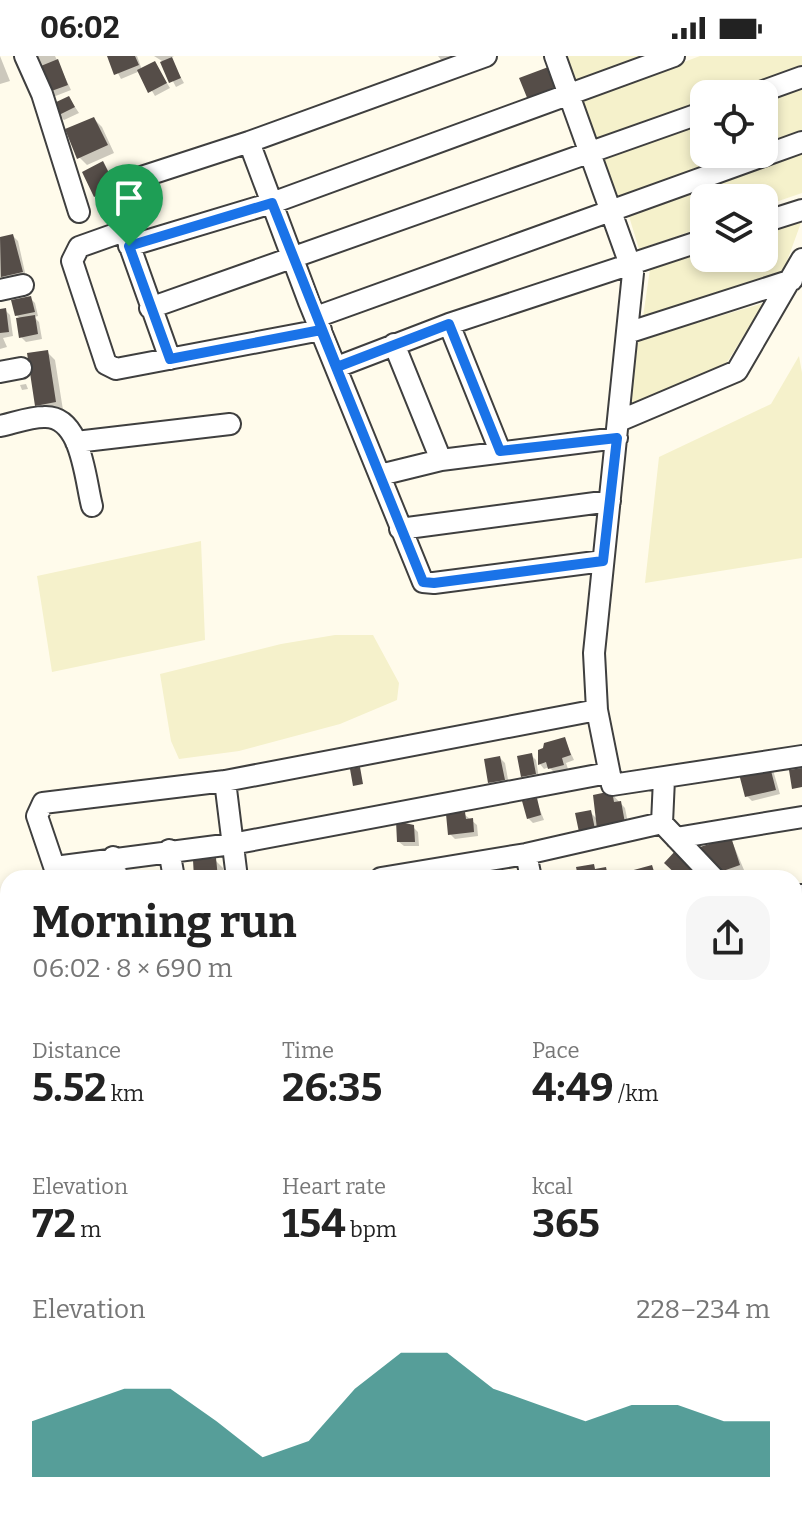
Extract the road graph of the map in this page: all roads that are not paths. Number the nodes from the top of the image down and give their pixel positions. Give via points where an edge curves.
1 (25, 56) edge
2 (486, 56) edge
3 (555, 56) edge
4 (674, 56) edge
5 (802, 77) edge
6 (778, 86) edge
7 (570, 95) junction
8 (690, 117) edge
9 (249, 142) junction
10 (802, 142) edge
11 (591, 152) junction
12 (272, 203) junction
13 (612, 208) junction
14 (802, 210) edge
15 (79, 212) dead end
16 (778, 218) edge
17 (126, 239) junction
18 (690, 244) edge
19 (293, 257) junction
20 (802, 259) edge
21 (630, 262) junction
22 (792, 280) junction
23 (23, 285) dead end
24 (0, 290) edge
25 (150, 308) junction
26 (319, 324) junction
27 (449, 324) junction
28 (627, 333) junction
29 (394, 344) junction
30 (170, 359) junction
31 (337, 367) junction
32 (21, 368) dead end
33 (0, 372) edge
34 (230, 424) dead end
35 (0, 426) edge
36 (618, 430) junction
37 (76, 442) junction
38 (500, 451) junction
39 (441, 460) junction
40 (380, 475) junction
41 (610, 501) junction
42 (92, 506) dead end
43 (400, 529) junction
44 (603, 561) junction
45 (597, 710) junction
46 (802, 756) edge
47 (608, 773) junction
48 (664, 779) junction
49 (225, 781) junction
50 (802, 817) edge
51 (662, 823) junction
52 (676, 838) junction
53 (232, 844) junction
54 (169, 850) junction
55 (526, 854) junction
56 (113, 857) junction
57 (56, 870) edge
58 (64, 870) edge
59 (115, 870) edge
60 (173, 870) edge
61 (236, 870) edge
62 (429, 870) edge
63 (529, 870) edge
64 (706, 870) edge

1 - 15 street
2 - 9 street
3 - 7 street
4 - 7 street
5 - 6 street
7 - 11 street
7 - 12 street
8 - 11 street
9 - 12 street
9 - 17 street via 115,189 113,199
10 - 13 street
11 - 13 street
11 - 19 street
12 - 17 street
12 - 19 street
13 - 21 street
13 - 26 street
14 - 16 street
17 - 25 street
17 - 30 street via 79,247 72,261 99,351 116,369
18 - 21 street
19 - 25 street
19 - 26 street
20 - 22 street
21 - 27 street
21 - 28 street
22 - 28 street
22 - 36 street via 737,371
23 - 24 street
25 - 30 street
26 - 30 street
26 - 31 street
27 - 29 street
27 - 38 street
28 - 36 street
29 - 31 street
29 - 39 street
31 - 40 street
32 - 33 street
34 - 37 street
35 - 37 street via 56,418
36 - 38 street
36 - 41 street
37 - 42 street
38 - 39 street
39 - 40 street
40 - 43 street
41 - 43 street
41 - 44 street
43 - 44 street via 423,582
44 - 45 street via 594,653
45 - 47 street
45 - 49 street
46 - 48 street
47 - 48 street via 612,785
47 - 53 street
48 - 51 street
49 - 53 street
49 - 57 street via 43,803 37,816
50 - 52 street
51 - 52 street
51 - 55 street
52 - 64 street
53 - 54 street
53 - 61 street
54 - 56 street
54 - 60 street
55 - 62 street
55 - 63 street
56 - 58 street
56 - 59 street

